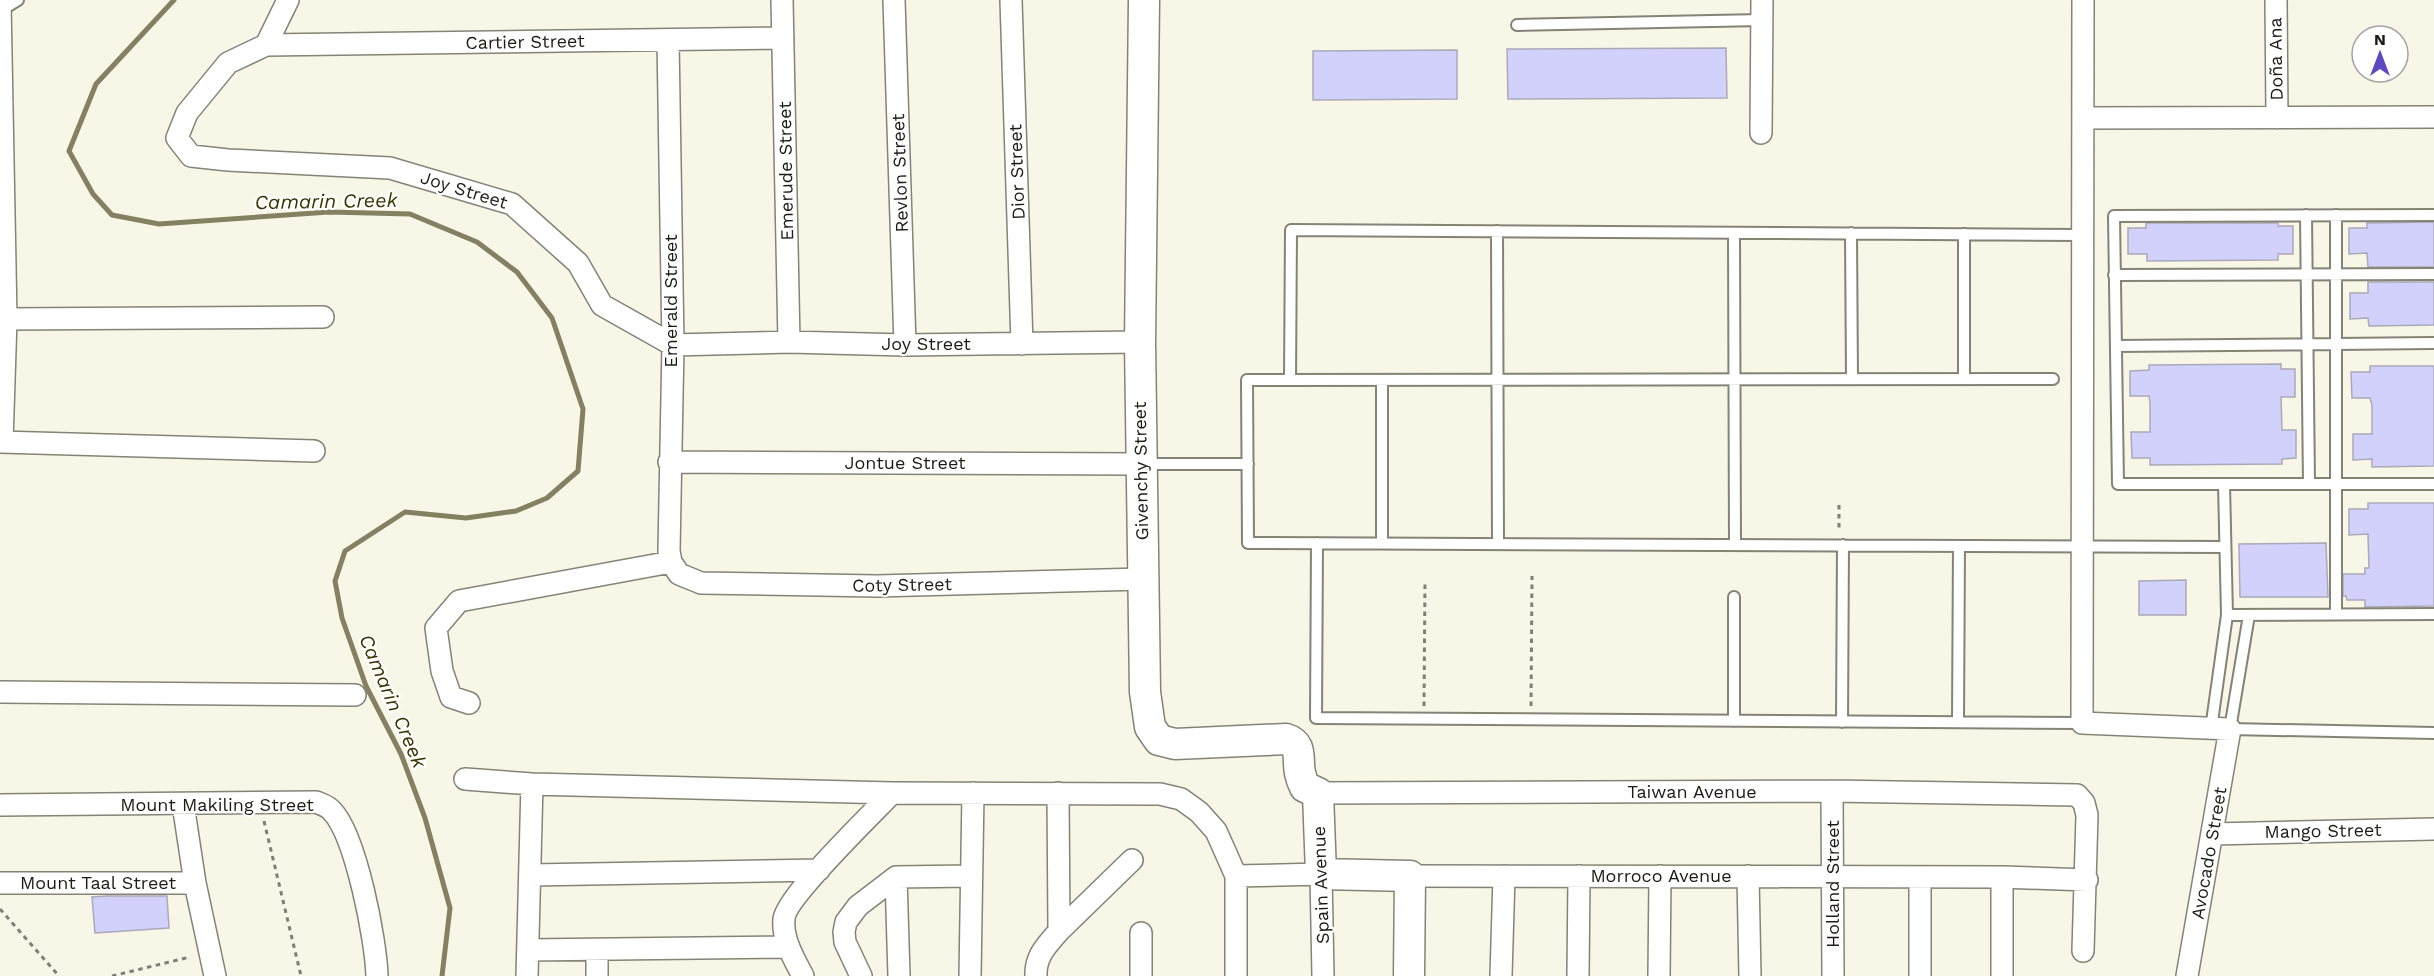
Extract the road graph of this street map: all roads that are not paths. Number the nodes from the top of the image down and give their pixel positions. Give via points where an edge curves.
1 (18, 0) edge
2 (288, 0) edge
3 (782, 0) edge
4 (894, 0) edge
5 (1011, 0) edge
6 (1144, 0) edge
7 (2083, 0) edge
8 (2276, 0) edge
9 (0, 2) edge
10 (1762, 10) edge
11 (0, 11) edge
12 (1517, 25) dead end
13 (783, 38) junction
14 (668, 40) junction
15 (266, 45) junction
16 (2434, 117) edge
17 (2085, 118) junction
18 (2277, 118) junction
19 (1761, 133) dead end
20 (2306, 215) junction
21 (2336, 215) junction
22 (2434, 215) edge
23 (1497, 231) junction
24 (1734, 233) junction
25 (1851, 234) junction
26 (1964, 234) junction
27 (2083, 235) junction
28 (2307, 274) junction
29 (2336, 274) junction
30 (2434, 274) edge
31 (2114, 275) junction
32 (323, 317) dead end
33 (6, 319) junction
34 (789, 342) junction
35 (1140, 342) junction
36 (2434, 343) edge
37 (1022, 344) junction
38 (2307, 344) junction
39 (2336, 344) junction
40 (673, 345) junction
41 (905, 345) junction
42 (2116, 346) junction
43 (1852, 379) junction
44 (1964, 379) junction
45 (2053, 379) dead end
46 (1290, 380) junction
47 (1382, 380) junction
48 (1497, 380) junction
49 (1735, 380) junction
50 (1, 442) edge
51 (314, 451) dead end
52 (669, 462) junction
53 (1140, 464) junction
54 (1248, 464) junction
55 (2224, 484) junction
56 (2309, 484) junction
57 (2336, 484) junction
58 (2434, 484) edge
59 (1317, 543) junction
60 (1382, 543) junction
61 (1498, 544) junction
62 (1735, 545) junction
63 (1841, 545) junction
64 (1959, 546) junction
65 (2083, 546) junction
66 (2225, 547) junction
67 (671, 562) junction
68 (1142, 579) junction
69 (1734, 597) dead end
70 (2336, 614) junction
71 (2434, 614) edge
72 (2227, 615) junction
73 (2249, 615) junction
74 (0, 692) edge
75 (355, 695) dead end
76 (469, 703) dead end
77 (1734, 721) junction
78 (1842, 722) junction
79 (1958, 723) junction
80 (2082, 723) junction
81 (2220, 729) junction
82 (2434, 733) edge
83 (465, 779) dead end
84 (532, 784) junction
85 (1832, 791) junction
86 (892, 793) junction
87 (973, 793) junction
88 (1058, 793) junction
89 (1318, 793) junction
90 (183, 804) junction
91 (0, 805) edge
92 (2434, 829) edge
93 (2212, 834) junction
94 (1132, 860) dead end
95 (819, 870) junction
96 (1321, 874) junction
97 (531, 875) junction
98 (971, 876) junction
99 (1236, 876) junction
100 (1410, 876) junction
101 (1504, 876) junction
102 (1579, 876) junction
103 (1660, 876) junction
104 (1748, 876) junction
105 (896, 877) junction
106 (1833, 877) junction
107 (1920, 877) junction
108 (2002, 877) junction
109 (2086, 880) junction
110 (195, 883) junction
111 (0, 884) edge
112 (1059, 931) junction
113 (1141, 933) dead end
114 (789, 947) junction
115 (528, 950) junction
116 (597, 950) junction
117 (2083, 951) dead end
118 (215, 976) edge
119 (377, 976) edge
120 (527, 976) edge
121 (597, 976) edge
122 (803, 976) edge
123 (861, 976) edge
124 (899, 976) edge
125 (970, 976) edge
126 (1036, 976) edge
127 (1141, 976) edge
128 (1236, 976) edge
129 (1323, 976) edge
130 (1409, 976) edge
131 (1501, 976) edge
132 (1578, 976) edge
133 (1659, 976) edge
134 (1750, 976) edge
135 (1833, 976) edge
136 (1920, 976) edge
137 (2002, 976) edge
138 (2187, 976) edge

1 - 11 lane
2 - 15 street
3 - 13 street, Emerude Street
4 - 41 street, Revlon Street
5 - 37 street, Dior Street
6 - 35 street, Givenchy Street
7 - 17 street
8 - 18 street, Doña Ana
9 - 11 street
10 - 12 lane
10 - 19 street
11 - 33 street
13 - 14 street, Cartier Street
13 - 34 street, Emerude Street
14 - 15 street, Cartier Street
14 - 40 street, Emerald Street
15 - 40 street, Joy Street via 228,63 187,113 177,138 191,156 390,168 512,204 578,263 602,305
16 - 18 street
17 - 18 street
17 - 27 street
20 - 21 lane
20 - 28 lane
20 - 31 lane via 2114,216
21 - 22 lane
21 - 29 lane
23 - 24 lane
23 - 46 lane via 1291,230
23 - 48 lane
24 - 25 lane
24 - 49 lane
25 - 26 lane
25 - 43 lane
26 - 27 lane
26 - 44 lane
27 - 65 street
28 - 29 lane
28 - 31 lane
28 - 38 lane
29 - 30 lane
29 - 39 lane
31 - 42 lane
32 - 33 street
33 - 50 street
34 - 40 street, Joy Street
34 - 41 street, Joy Street
35 - 37 street, Joy Street
35 - 53 street, Givenchy Street
36 - 39 lane
37 - 41 street, Joy Street
38 - 39 lane
38 - 42 lane
38 - 56 lane
39 - 57 lane
40 - 52 street, Emerald Street
42 - 55 lane via 2118,484
43 - 44 lane
43 - 49 lane
44 - 45 lane
46 - 47 lane
46 - 54 lane via 1247,380
47 - 48 lane
47 - 60 lane
48 - 49 lane
48 - 61 lane
49 - 62 lane
50 - 51 street
52 - 53 street, Jontue Street
52 - 67 street, Emerald Street
53 - 54 lane
53 - 68 street, Givenchy Street
54 - 59 lane via 1248,543
55 - 56 lane
55 - 66 lane
56 - 57 lane
57 - 58 lane
57 - 70 lane
59 - 60 lane
59 - 77 lane via 1316,718
60 - 61 lane
61 - 62 lane
62 - 63 lane
63 - 64 lane
63 - 78 lane
64 - 65 lane
64 - 79 lane
65 - 66 lane
65 - 80 street
66 - 72 lane
67 - 68 street, Coty Street via 679,574 701,583 877,586
67 - 76 street via 459,601 436,628 442,671 451,697
68 - 89 street, Givenchy Street via 1145,692 1150,727 1160,740 1174,744 1286,739 1298,747 1305,787
69 - 77 lane
70 - 71 lane
70 - 73 lane
72 - 73 lane
72 - 81 lane
73 - 81 lane
74 - 75 street
77 - 78 lane
78 - 79 lane
79 - 80 lane
80 - 81 street
81 - 82 lane
81 - 93 street, Avocado Street
83 - 84 street
84 - 86 street
84 - 97 street
85 - 89 street, Taiwan Avenue
85 - 106 street, Holland Street
85 - 109 street, Taiwan Avenue via 2077,795 2085,802
86 - 87 street
86 - 95 street
87 - 88 street
87 - 98 street
88 - 99 street via 1160,794 1181,799 1216,831
88 - 112 street
89 - 96 street, Spain Avenue
90 - 91 street, Mount Makiling Street
90 - 110 street
90 - 119 street, Mount Makiling Street via 315,802 331,809 341,824 363,886
92 - 93 street, Mango Street
93 - 138 street, Avocado Street
94 - 112 street
95 - 97 street
95 - 114 street via 787,907 783,918
96 - 99 street, Morroco Avenue
96 - 100 street, Morroco Avenue
96 - 129 street, Spain Avenue
97 - 115 street
98 - 105 street
98 - 125 street
99 - 128 street
100 - 101 street, Morroco Avenue
100 - 130 street
101 - 102 street, Morroco Avenue
101 - 131 street
102 - 103 street, Morroco Avenue
102 - 132 street
103 - 104 street, Morroco Avenue
103 - 133 street
104 - 106 street, Morroco Avenue
104 - 134 street
105 - 123 street via 858,906 846,921 845,942
105 - 124 street
106 - 107 street, Morroco Avenue
106 - 135 street, Holland Street
107 - 108 street, Morroco Avenue
107 - 136 street
108 - 109 street, Morroco Avenue
108 - 137 street
109 - 117 street
110 - 111 street, Mount Taal Street
110 - 118 street
112 - 126 street via 1042,951
113 - 127 street
114 - 116 street
114 - 122 street
115 - 116 street
115 - 120 street
116 - 121 street

